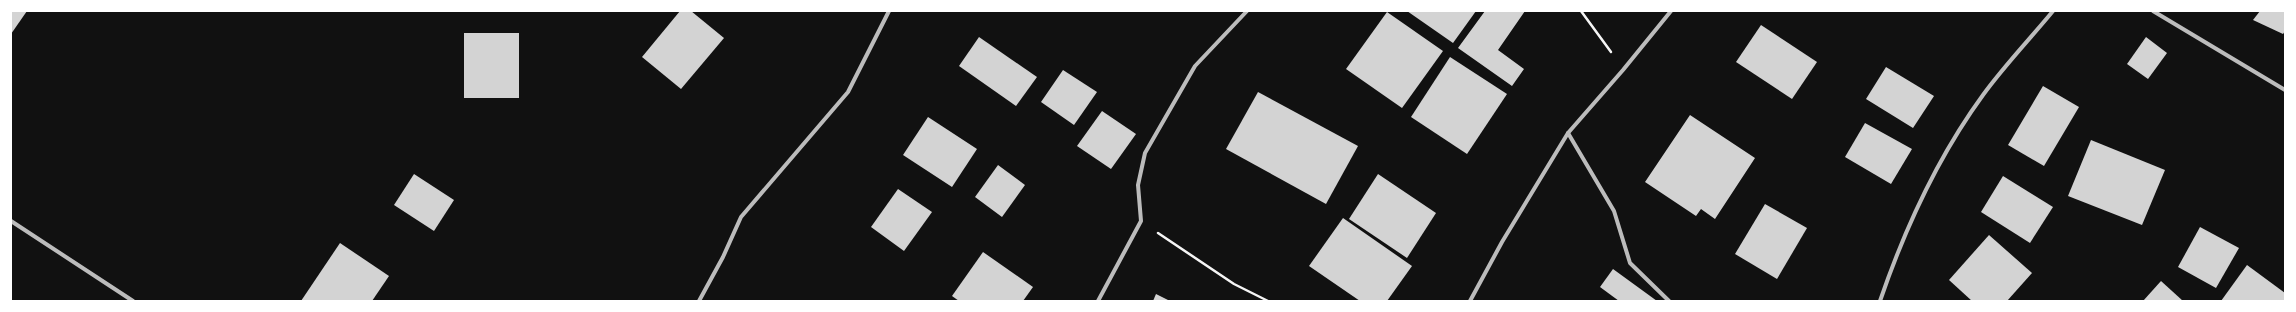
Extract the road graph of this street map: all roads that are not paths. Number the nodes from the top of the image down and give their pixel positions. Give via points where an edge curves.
1 (889, 11) edge
2 (1247, 11) edge
3 (1671, 11) edge
4 (2053, 11) edge
5 (2153, 11) edge
6 (2285, 89) edge
7 (1568, 133) junction
8 (11, 221) edge
9 (133, 301) edge
10 (699, 301) edge
11 (1098, 301) edge
12 (1470, 301) edge
13 (1669, 301) edge
14 (1880, 301) edge

1 - 10 street via 848,92 741,217
2 - 11 street via 1195,66 1145,153 1138,185 1141,222
3 - 7 street
4 - 14 street via 1983,95 1936,167 1900,243
5 - 6 street
7 - 12 street via 1502,242
7 - 13 street via 1614,212 1630,263
8 - 9 street

